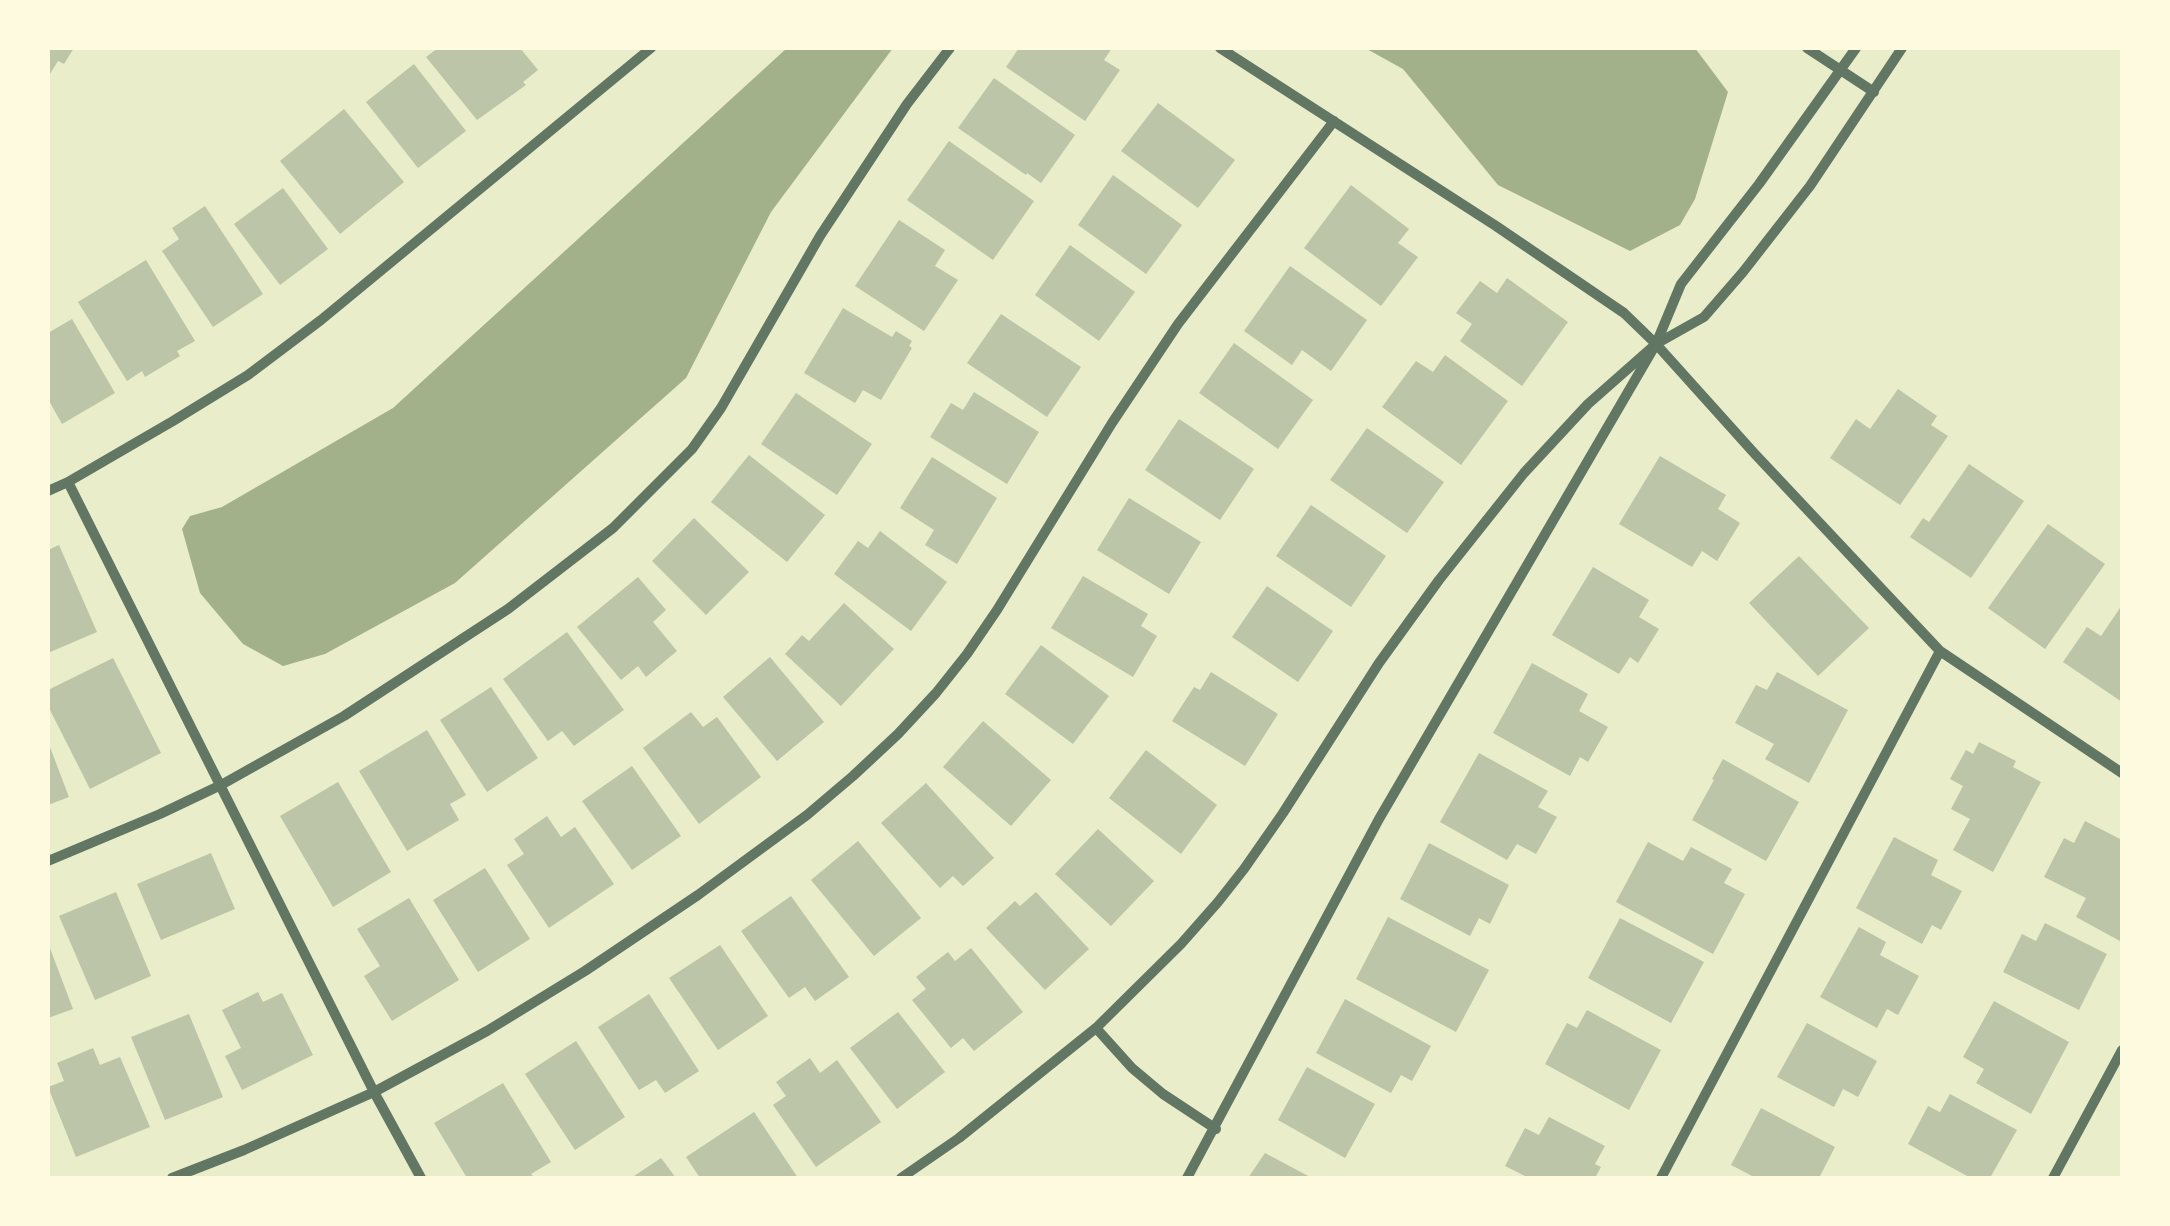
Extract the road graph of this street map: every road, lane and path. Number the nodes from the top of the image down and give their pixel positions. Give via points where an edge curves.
1 (652, 48) edge
2 (950, 48) edge
3 (1220, 48) edge
4 (1807, 48) edge
5 (1856, 48) edge
6 (1902, 48) edge
7 (1841, 70) junction
8 (1874, 92) junction
9 (1334, 122) junction
10 (1656, 344) junction
11 (68, 482) junction
12 (48, 491) edge
13 (1940, 652) junction
14 (2122, 774) edge
15 (222, 786) junction
16 (48, 862) edge
17 (1096, 1028) junction
18 (2122, 1050) edge
19 (374, 1092) junction
20 (1216, 1129) junction
21 (172, 1178) edge
22 (420, 1178) edge
23 (901, 1178) edge
24 (1188, 1178) edge
25 (1662, 1178) edge
26 (2053, 1178) edge

1 - 11 street via 248,375
2 - 15 street via 820,236 722,408 654,490 508,609
3 - 9 street
4 - 7 street
5 - 7 street
6 - 8 street
7 - 8 street
7 - 10 street via 1681,284
8 - 10 street via 1743,272 1704,317
9 - 10 street via 1606,301
9 - 19 street via 1178,324 967,654 898,734 807,815 698,895 585,971
10 - 13 street
10 - 17 street via 1524,473 1379,663 1244,870
10 - 20 street via 1379,818
11 - 12 street
11 - 15 street
13 - 14 street
13 - 25 street
15 - 16 street
15 - 19 street
17 - 20 street via 1132,1068
17 - 23 street
18 - 26 street
19 - 21 street
19 - 22 street
20 - 24 street

